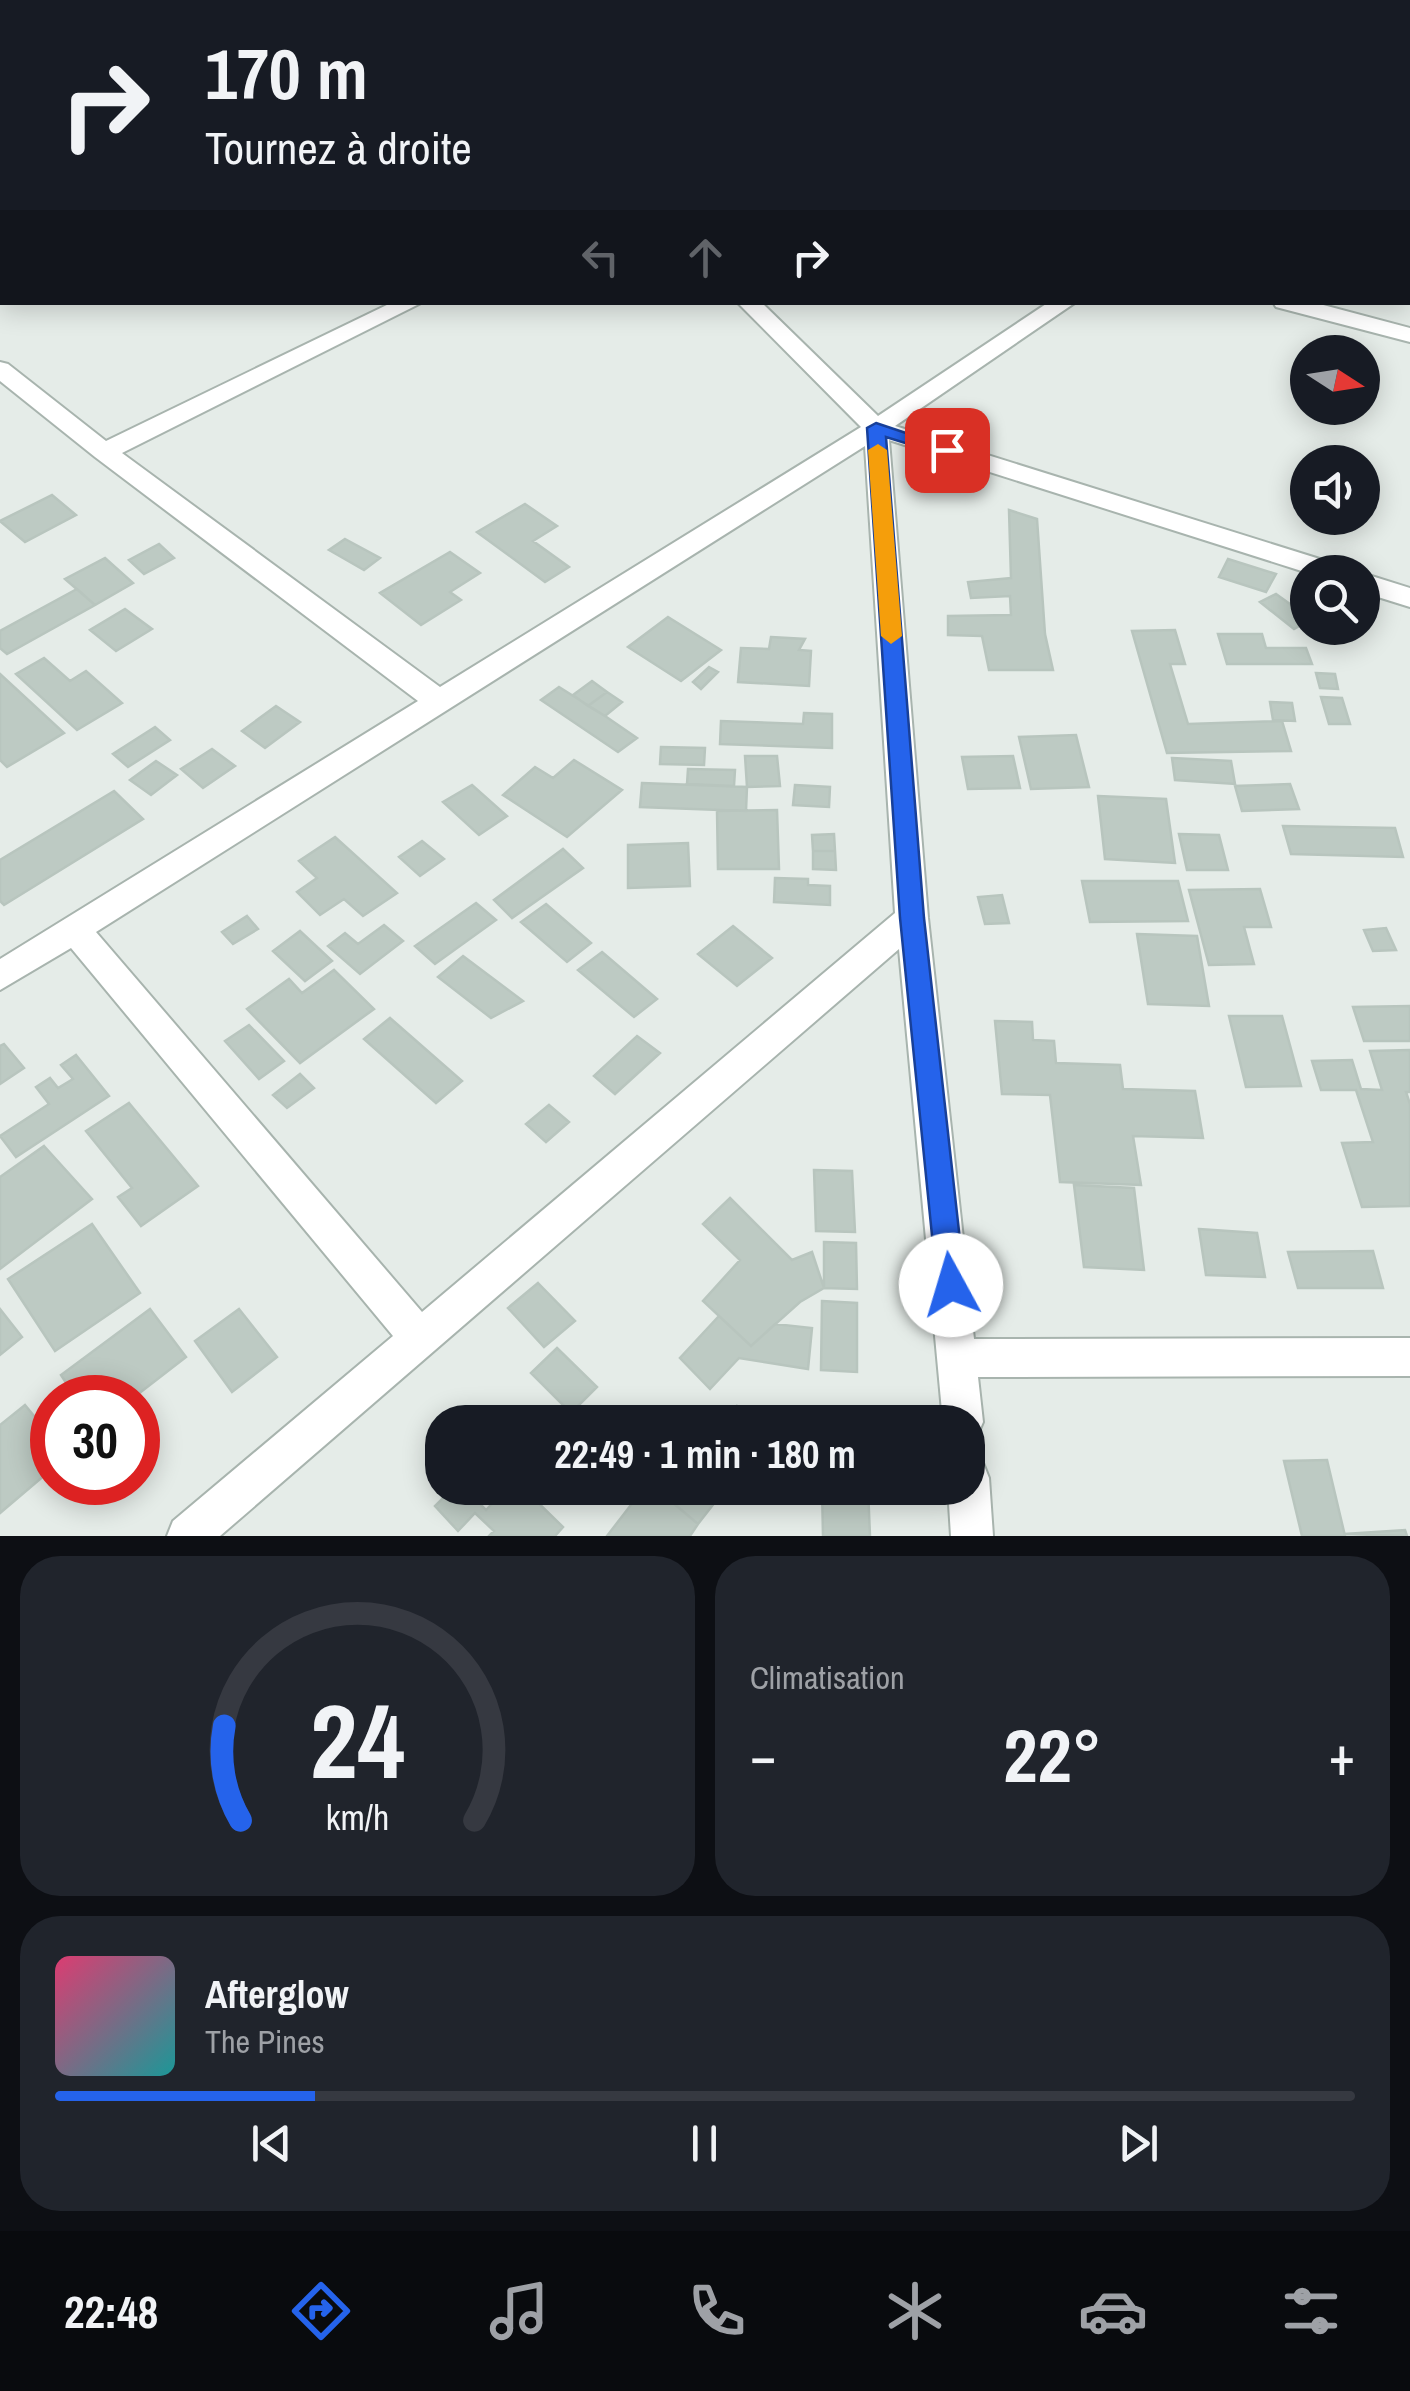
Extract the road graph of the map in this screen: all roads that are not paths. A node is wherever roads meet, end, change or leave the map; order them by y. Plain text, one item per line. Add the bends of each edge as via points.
1 (406, 305) edge
2 (751, 305) edge
3 (1060, 305) edge
4 (1295, 305) edge
5 (1410, 335) edge
6 (0, 369) edge
7 (876, 428) junction
8 (104, 452) junction
9 (1290, 559) edge
10 (1380, 590) edge
11 (1408, 602) edge
12 (437, 700) junction
13 (912, 918) junction
14 (73, 928) junction
15 (0, 976) edge
16 (420, 1338) junction
17 (1410, 1356) edge
18 (959, 1358) junction
19 (963, 1405) edge
20 (970, 1505) edge
21 (188, 1536) edge
22 (972, 1536) edge

1 - 8 street
2 - 7 street
3 - 7 street
4 - 5 street
6 - 8 street
7 - 9 street
7 - 12 street
7 - 13 street
8 - 12 street
10 - 11 street
12 - 14 street
13 - 16 street
13 - 18 street
14 - 15 street
14 - 16 street
16 - 21 street
17 - 18 street
18 - 19 street
20 - 22 street

